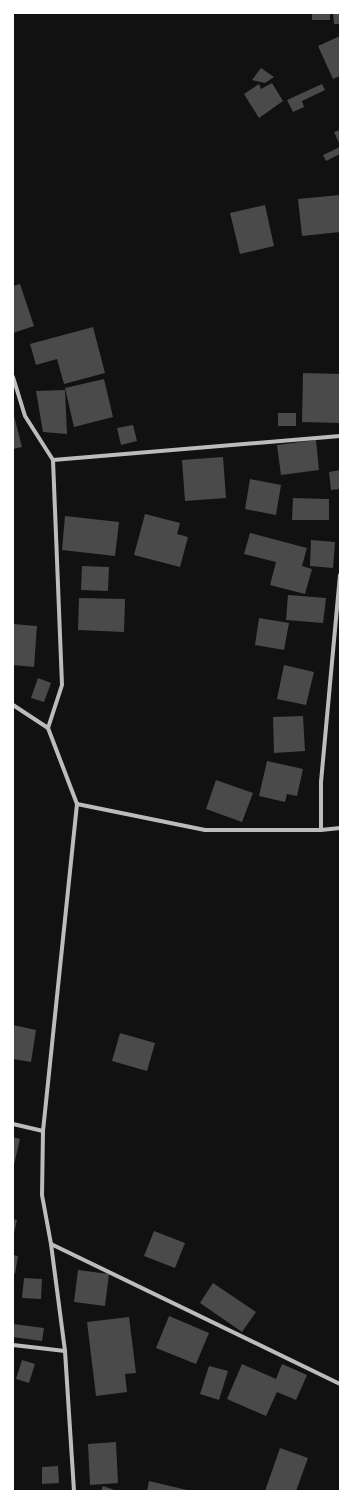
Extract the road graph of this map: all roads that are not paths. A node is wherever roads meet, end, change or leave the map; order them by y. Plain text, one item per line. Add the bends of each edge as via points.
1 (13, 377) edge
2 (340, 436) edge
3 (53, 460) junction
4 (340, 575) edge
5 (13, 705) edge
6 (48, 728) junction
7 (77, 804) junction
8 (340, 828) edge
9 (321, 830) junction
10 (13, 1124) edge
11 (43, 1131) junction
12 (51, 1244) junction
13 (13, 1345) edge
14 (66, 1351) junction
15 (340, 1384) edge
16 (74, 1491) edge

1 - 3 street via 25,416
2 - 3 street
3 - 6 street via 62,685
4 - 9 street via 321,782
5 - 6 street
6 - 7 street
7 - 9 street via 205,830
7 - 11 street
8 - 9 street
10 - 11 street
11 - 12 street via 42,1195
12 - 14 street
12 - 15 street
13 - 14 street
14 - 16 street

